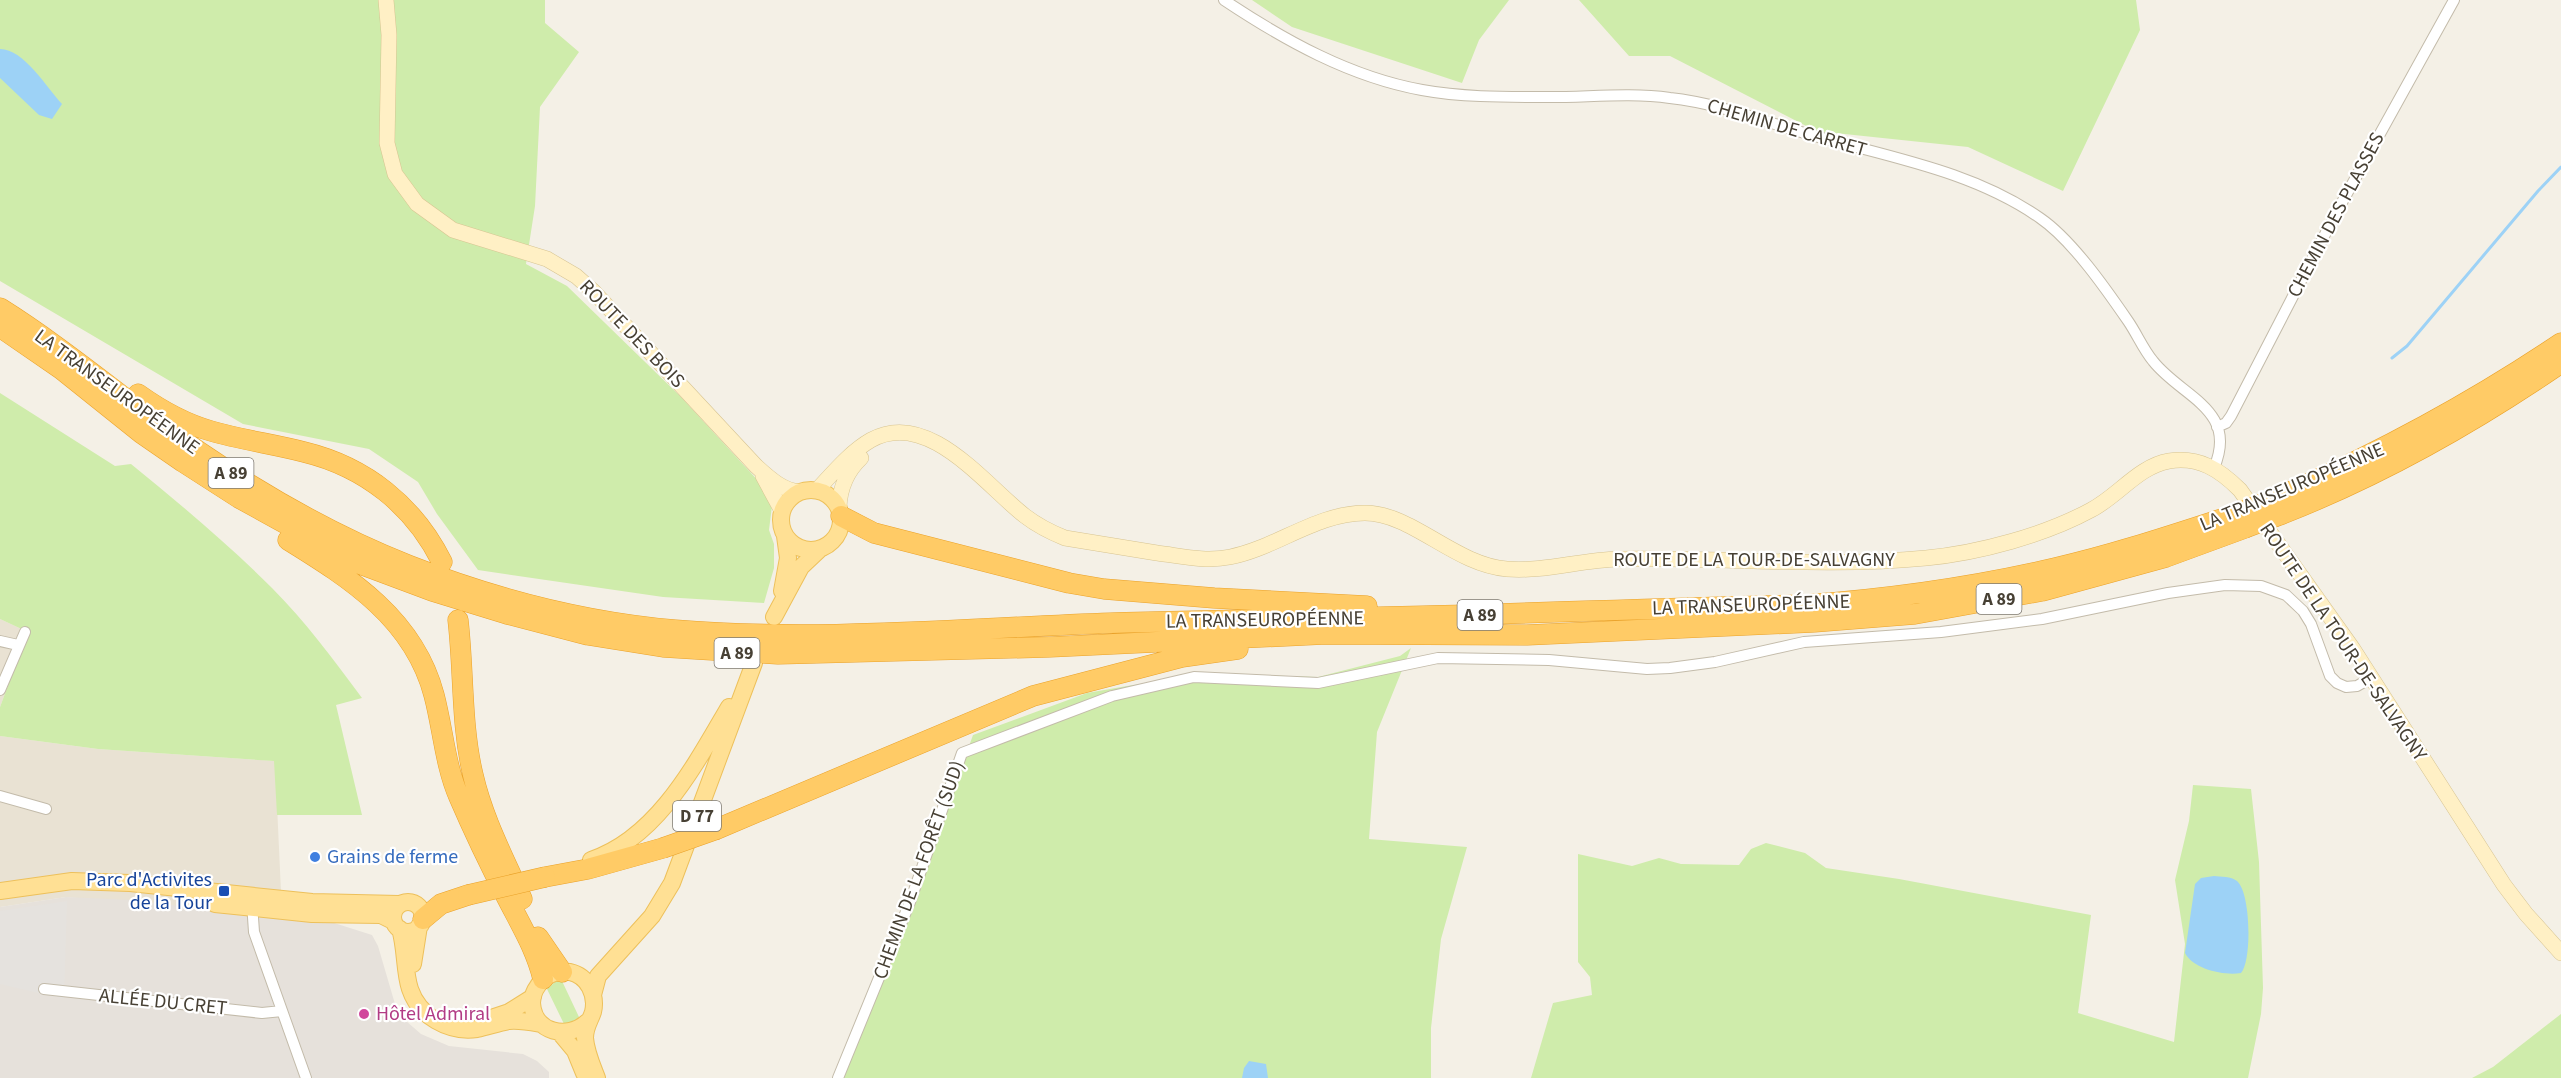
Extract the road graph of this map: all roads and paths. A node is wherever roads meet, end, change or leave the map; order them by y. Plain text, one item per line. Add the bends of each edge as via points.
1 (386, 0) edge
2 (1224, 0) edge
3 (2454, 0) edge
4 (0, 308) edge
5 (0, 327) edge
6 (2561, 343) edge
7 (70, 357) junction
8 (2561, 363) edge
9 (2217, 427) junction
10 (909, 435) junction
11 (756, 466) junction
12 (2214, 468) junction
13 (810, 491) junction
14 (239, 498) junction
15 (2275, 508) junction
16 (782, 511) junction
17 (840, 512) junction
18 (2240, 521) junction
19 (785, 536) junction
20 (819, 550) junction
21 (442, 562) dead end
22 (1398, 617) junction
23 (458, 620) dead end
24 (25, 632) dead end
25 (1326, 634) junction
26 (0, 641) edge
27 (18, 645) junction
28 (2371, 678) junction
29 (0, 690) edge
30 (0, 796) edge
31 (46, 809) dead end
32 (544, 875) junction
33 (0, 891) edge
34 (0, 902) edge
35 (252, 903) junction
36 (414, 913) junction
37 (396, 925) junction
38 (627, 943) junction
39 (2561, 953) edge
40 (568, 973) junction
41 (543, 979) junction
42 (44, 989) dead end
43 (593, 995) junction
44 (533, 997) junction
45 (282, 1011) junction
46 (587, 1022) junction
47 (541, 1024) junction
48 (560, 1033) junction
49 (306, 1078) edge
50 (586, 1078) edge
51 (597, 1078) edge
52 (838, 1078) edge

1 - 11 street, ROUTE DES BOIS via 387,142 395,174 417,204 453,230 547,259 576,276
2 - 9 street, CHEMIN DE CARRET via 1280,35 1344,67 1403,86 1541,98 1668,97 1715,105 1971,180 2042,219 2070,246 2129,322 2153,361 2206,408
3 - 9 street, CHEMIN DES PLASSES via 2335,215 2231,416
4 - 7 highway, LA TRANSEUROPÉENNE / A 89
5 - 14 highway, LA TRANSEUROPÉENNE / A 89 via 61,369 141,433
6 - 15 highway, LA TRANSEUROPÉENNE / A 89 via 2480,395
7 - 21 highway via 96,366 150,403 209,430 306,452 356,471 403,506 419,523
7 - 22 highway, LA TRANSEUROPÉENNE / A 89 via 245,483 349,540 466,586 596,618 670,630 791,634
8 - 15 highway, LA TRANSEUROPÉENNE / A 89 via 2475,418 2369,477
9 - 12 street via 2222,445
10 - 12 street, ROUTE DE LA TOUR-DE-SALVAGNY via 939,443 1024,515 1048,532 1065,538 1213,559 1250,551 1339,516 1368,513 1411,528 1470,560 1507,569 1616,559 1873,563 1941,556 2043,530 2093,509 2156,464 2186,460
10 - 13 street, ROUTE DE LA TOUR-DE-SALVAGNY via 883,435 870,440
10 - 17 street via 876,447 858,461 840,490
11 - 13 street, ROUTE DES BOIS via 791,491
11 - 16 street, ROUTE DES BOIS
12 - 28 street, ROUTE DE LA TOUR-DE-SALVAGNY via 2240,490
13 - 16 main road via 792,496
13 - 17 main road via 826,494
14 - 25 highway, LA TRANSEUROPÉENNE / A 89 via 357,563 432,591 588,635 663,647 801,654
14 - 41 highway via 255,519 376,601 398,624 419,656 434,693 458,795 534,951
15 - 18 highway, LA TRANSEUROPÉENNE / A 89, bridge
16 - 19 main road via 781,528
17 - 20 main road via 839,533
17 - 22 highway via 874,533 1069,583 1214,598 1372,606
18 - 22 highway, LA TRANSEUROPÉENNE / A 89 via 2004,579 1866,600
18 - 25 highway, LA TRANSEUROPÉENNE / A 89 via 2186,550 2112,573 2042,591 1915,614 1527,635
19 - 20 main road via 800,549
19 - 20 main road via 788,558 776,610 801,567
23 - 40 highway via 466,737 485,817 539,938
24 - 27 street
25 - 32 highway, bridge via 1298,642 1182,657 1033,696 717,829 588,869
26 - 27 street
27 - 29 street
28 - 39 street, ROUTE DE LA TOUR-DE-SALVAGNY via 2504,885
28 - 52 street, CHEMIN DE LA FORÊT (SUD) via 2357,686 2337,683 2330,676 2311,624 2292,600 2274,589 2238,585 2191,589 2042,619 1920,634 1804,642 1670,668 1438,658 1318,683 1194,677 1112,696 962,753 910,902
30 - 31 street
32 - 36 highway, bridge via 468,892
32 - 38 main road, D 77 via 607,855 649,825 705,748 750,671 672,883 652,916
33 - 35 main road via 72,881 130,883
34 - 35 main road via 71,890
35 - 36 main road via 323,903
35 - 37 main road via 312,914 381,915
35 - 45 street via 254,932
36 - 37 main road via 408,932
36 - 37 main road via 393,912
36 - 44 main road via 417,987 442,1016 471,1022 489,1019
37 - 47 main road via 413,998 428,1015 462,1029 509,1021
38 - 40 main road, D 77 via 600,962
38 - 43 main road, D 77 via 598,976
40 - 41 main road
40 - 43 main road via 584,980
41 - 44 main road
42 - 45 street, ALLÉE DU CRET via 262,1013
43 - 46 main road via 593,1010
44 - 47 main road via 534,1011
45 - 49 street
46 - 48 main road via 575,1031
46 - 51 main road via 585,1036
47 - 48 main road
48 - 50 main road via 575,1051

